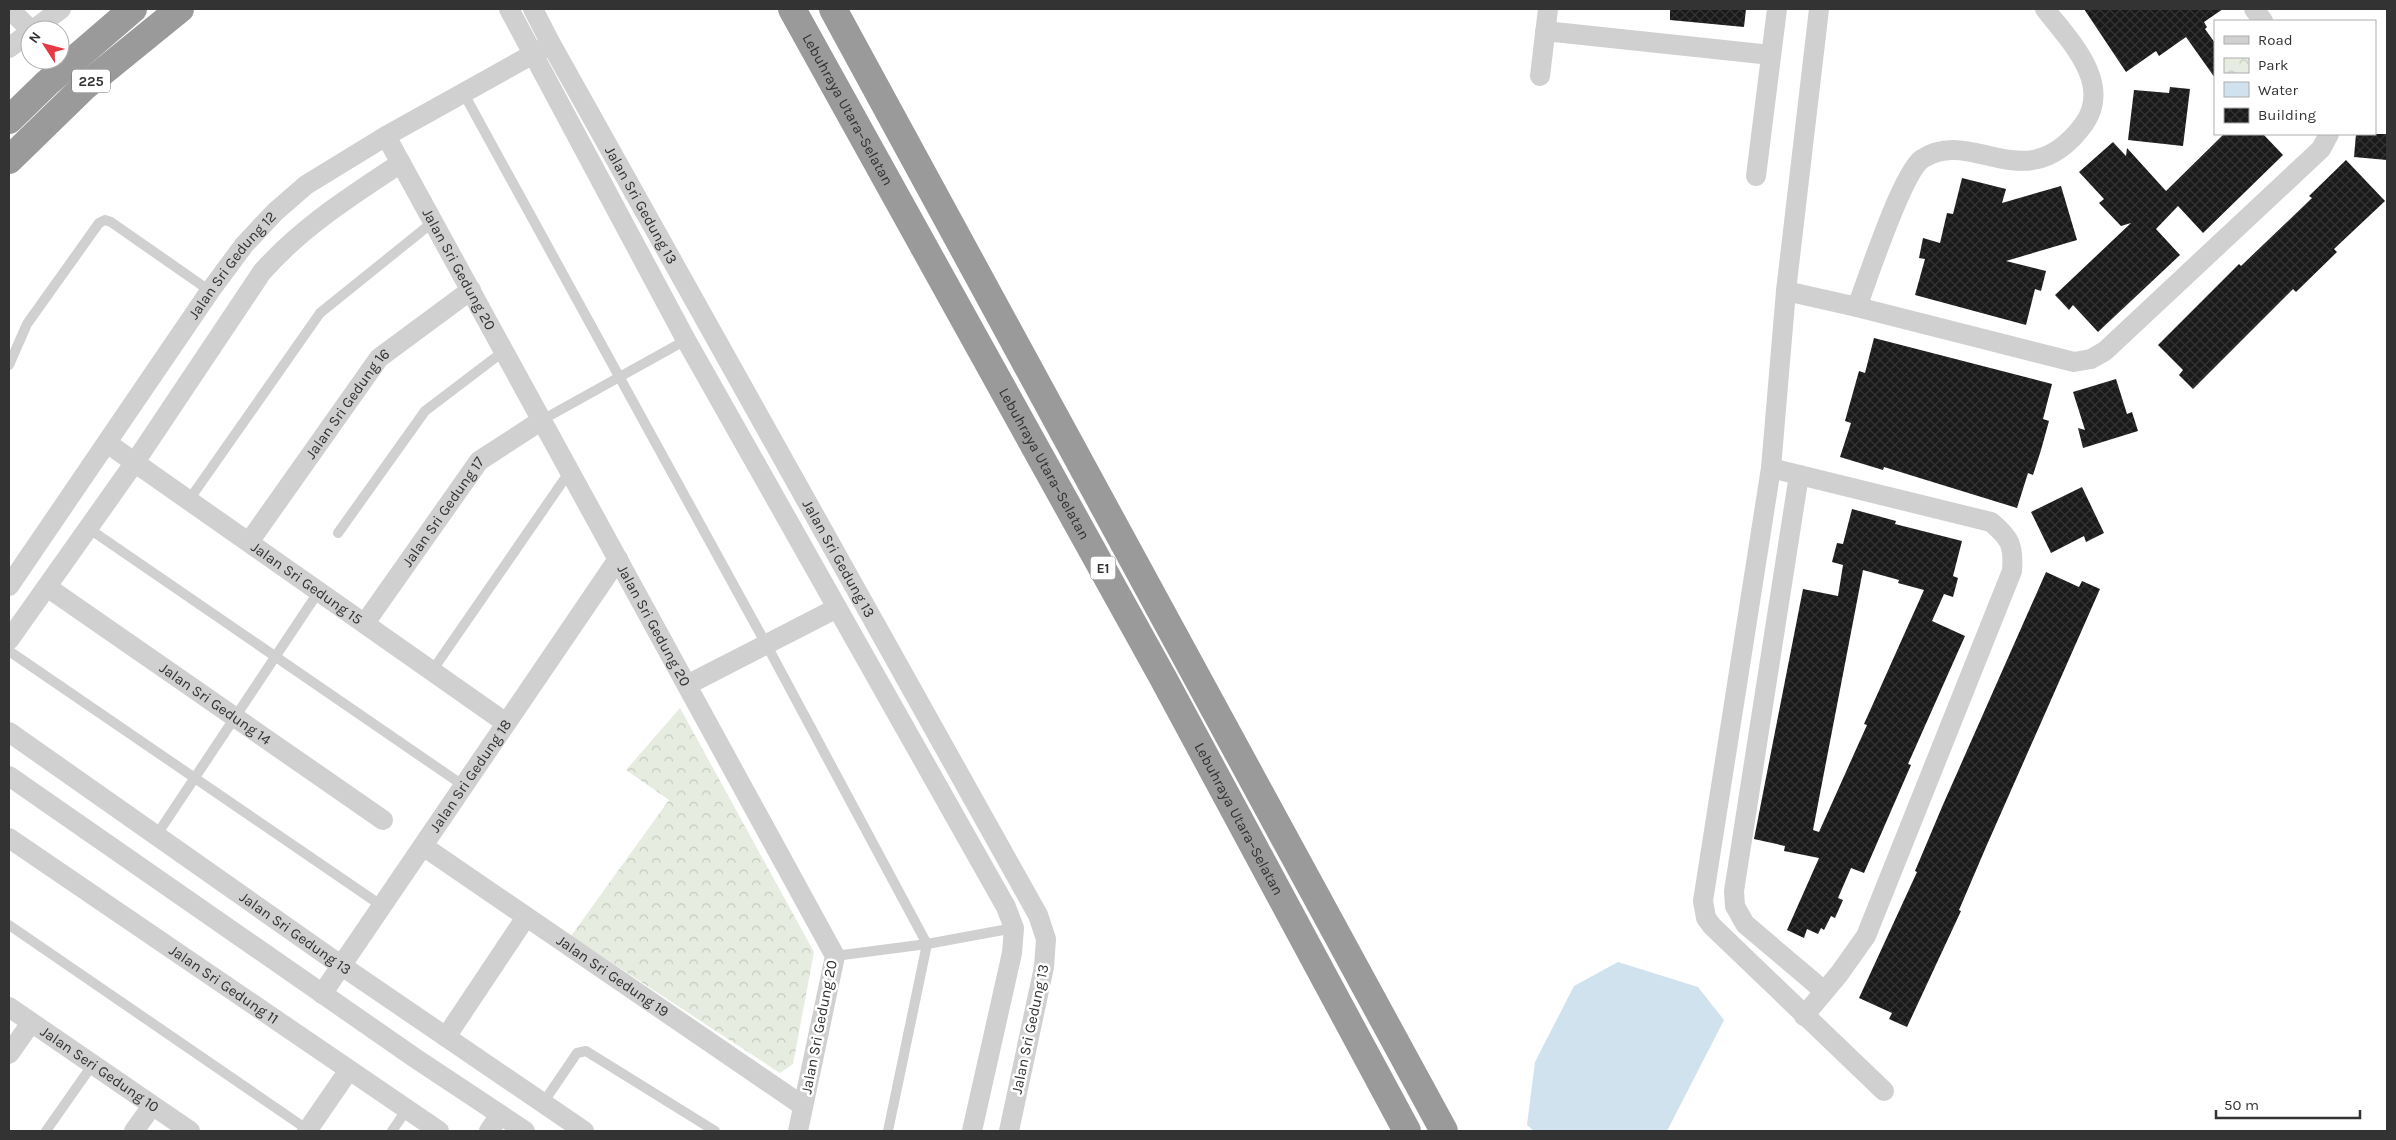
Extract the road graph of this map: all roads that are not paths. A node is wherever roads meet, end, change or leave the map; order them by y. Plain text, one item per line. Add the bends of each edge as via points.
1 (9, 9) edge
2 (61, 9) edge
3 (133, 9) edge
4 (180, 9) edge
5 (510, 9) edge
6 (533, 9) edge
7 (792, 9) edge
8 (833, 9) edge
9 (1548, 9) edge
10 (1777, 9) edge
11 (1819, 9) edge
12 (2045, 9) edge
13 (2254, 9) edge
14 (20, 20) edge
15 (46, 20) edge
16 (2261, 20) edge
17 (1545, 31) junction
18 (20, 40) edge
19 (551, 44) junction
20 (9, 48) edge
21 (1771, 54) junction
22 (533, 55) junction
23 (1540, 76) dead end
24 (464, 94) junction
25 (9, 120) edge
26 (2329, 135) edge
27 (386, 136) junction
28 (9, 160) edge
29 (401, 163) junction
30 (1756, 176) dead end
31 (433, 222) junction
32 (471, 290) junction
33 (210, 291) junction
34 (1786, 291) junction
35 (1857, 307) junction
36 (686, 340) junction
37 (504, 351) junction
38 (9, 365) edge
39 (620, 377) junction
40 (542, 420) junction
41 (107, 442) junction
42 (135, 462) junction
43 (1771, 468) junction
44 (570, 471) junction
45 (1799, 475) junction
46 (189, 500) junction
47 (88, 528) junction
48 (338, 534) dead end
49 (249, 542) junction
50 (618, 559) junction
51 (9, 586) edge
52 (47, 587) junction
53 (319, 591) junction
54 (837, 608) junction
55 (365, 623) junction
56 (9, 640) edge
57 (766, 644) junction
58 (9, 651) edge
59 (275, 656) junction
60 (432, 670) junction
61 (687, 685) junction
62 (234, 718) junction
63 (506, 723) junction
64 (9, 732) edge
65 (9, 776) edge
66 (194, 778) junction
67 (464, 786) junction
68 (383, 820) dead end
69 (156, 836) junction
70 (9, 838) edge
71 (423, 846) junction
72 (382, 906) junction
73 (526, 917) junction
74 (9, 926) edge
75 (1014, 928) junction
76 (927, 944) junction
77 (835, 956) junction
78 (342, 966) junction
79 (1824, 992) junction
80 (322, 994) junction
81 (9, 1007) edge
82 (1804, 1016) junction
83 (31, 1023) junction
84 (446, 1037) junction
85 (9, 1054) edge
86 (93, 1064) junction
87 (349, 1070) junction
88 (1884, 1091) dead end
89 (542, 1103) junction
90 (152, 1106) junction
91 (803, 1106) junction
92 (407, 1110) junction
93 (495, 1123) edge
94 (308, 1130) edge
95 (46, 1131) edge
96 (134, 1131) edge
97 (190, 1131) edge
98 (392, 1131) edge
99 (439, 1131) edge
100 (525, 1131) edge
101 (584, 1131) edge
102 (715, 1131) edge
103 (798, 1131) edge
104 (888, 1131) edge
105 (972, 1131) edge
106 (1009, 1131) edge
107 (1407, 1131) edge
108 (1444, 1131) edge

1 - 14 street
2 - 15 street
3 - 25 highway, 225
4 - 28 highway, 225 via 84,87
5 - 22 street, Jalan Sri Gedung 13
6 - 19 street, Jalan Sri Gedung 13
7 - 107 highway, Lebuhraya Utara–Selatan / E1 via 1162,676
8 - 108 highway, Lebuhraya Utara–Selatan / E1
9 - 17 street
10 - 21 street
11 - 34 street
12 - 35 street via 2078,51 2090,73 2095,93 2088,118 2072,140 2050,156 2024,162 1940,151 1921,159 1906,179
13 - 16 street
17 - 21 street
17 - 23 street
18 - 20 street
19 - 22 street, Jalan Sri Gedung 12
19 - 106 street, Jalan Sri Gedung 13 via 1038,915 1046,939 1044,967
21 - 30 street
22 - 24 street, Jalan Sri Gedung 12
22 - 36 street, Jalan Sri Gedung 13
24 - 27 street, Jalan Sri Gedung 12
24 - 39 lane
26 - 35 street via 2322,149 2105,351 2091,358 2074,362
27 - 29 street, Jalan Sri Gedung 20
27 - 33 street, Jalan Sri Gedung 12 via 306,185 275,212 244,244
29 - 31 street, Jalan Sri Gedung 20
29 - 42 street, Jalan Sri Gedung 12 via 337,205 284,246 244,298
31 - 32 street, Jalan Sri Gedung 20
31 - 46 lane via 320,313
32 - 37 street, Jalan Sri Gedung 20
32 - 49 street, Jalan Sri Gedung 16 via 379,358
33 - 38 lane via 105,220 27,324
33 - 41 street, Jalan Sri Gedung 12
34 - 35 street
34 - 43 street
36 - 39 lane
36 - 54 street, Jalan Sri Gedung 13
37 - 40 street, Jalan Sri Gedung 20
37 - 48 lane via 425,411
39 - 40 lane
39 - 57 lane
40 - 44 street, Jalan Sri Gedung 20
40 - 55 street, Jalan Sri Gedung 17 via 478,461
41 - 42 street, Jalan Sri Gedung 15
41 - 51 street, Jalan Sri Gedung 12
42 - 46 street, Jalan Sri Gedung 15
42 - 47 street, Jalan Sri Gedung 12
43 - 45 street
43 - 82 street via 1703,901 1706,918 1712,926
44 - 50 street, Jalan Sri Gedung 20
44 - 60 lane
45 - 79 street via 1734,891 1735,906 1745,924
45 - 79 street via 1991,522 2011,543 2013,556 2012,571 1866,936
46 - 49 street, Jalan Sri Gedung 15
47 - 52 street, Jalan Sri Gedung 12
47 - 59 lane
49 - 53 street, Jalan Sri Gedung 15
50 - 61 street, Jalan Sri Gedung 20
50 - 63 street, Jalan Sri Gedung 18
52 - 56 street, Jalan Sri Gedung 12
52 - 62 street, Jalan Sri Gedung 14
53 - 55 street, Jalan Sri Gedung 15
53 - 59 lane
54 - 57 street
54 - 75 street, Jalan Sri Gedung 13 via 1006,906
55 - 60 street, Jalan Sri Gedung 15
57 - 61 street
57 - 76 lane
58 - 66 lane
59 - 62 lane
59 - 67 lane
60 - 63 street, Jalan Sri Gedung 15
61 - 77 street, Jalan Sri Gedung 20
62 - 66 lane
62 - 68 street, Jalan Sri Gedung 14
63 - 67 street, Jalan Sri Gedung 18
64 - 69 street, Jalan Sri Gedung 13
65 - 80 street
66 - 69 lane
66 - 72 lane
67 - 71 street, Jalan Sri Gedung 18
69 - 78 street, Jalan Sri Gedung 13
70 - 87 street, Jalan Sri Gedung 11
71 - 72 street, Jalan Sri Gedung 18
71 - 73 street, Jalan Sri Gedung 19
72 - 78 street, Jalan Sri Gedung 18
73 - 84 street
73 - 91 street, Jalan Sri Gedung 19
74 - 94 lane
75 - 76 lane
75 - 105 street, Jalan Sri Gedung 13 via 1012,952
76 - 77 lane
76 - 104 lane
77 - 91 street, Jalan Sri Gedung 20
78 - 80 street, Jalan Sri Gedung 18
78 - 84 street, Jalan Sri Gedung 13
79 - 82 street
80 - 93 street
81 - 83 street, Jalan Seri Gedung 10
82 - 88 street
83 - 85 street
83 - 86 street, Jalan Seri Gedung 10
84 - 89 street, Jalan Sri Gedung 13
86 - 90 street, Jalan Seri Gedung 10
86 - 95 lane
87 - 92 street, Jalan Sri Gedung 11
87 - 94 street
89 - 101 street, Jalan Sri Gedung 13
89 - 102 lane via 578,1053 586,1051
90 - 96 street
90 - 97 street, Jalan Seri Gedung 10
91 - 103 street, Jalan Sri Gedung 20
92 - 98 lane
92 - 99 street, Jalan Sri Gedung 11
93 - 100 street

